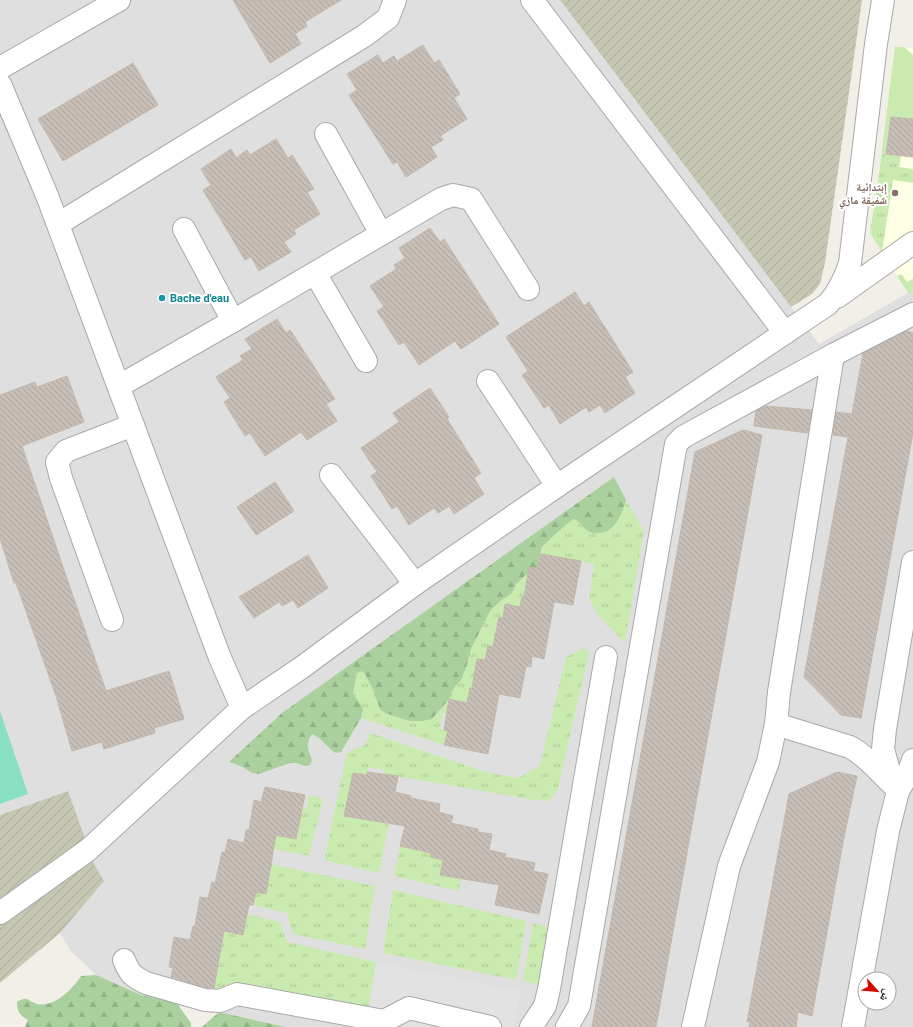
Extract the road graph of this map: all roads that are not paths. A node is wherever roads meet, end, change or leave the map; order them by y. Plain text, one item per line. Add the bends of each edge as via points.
1 (119, 0) edge
2 (395, 0) edge
3 (532, 0) edge
4 (883, 0) edge
5 (0, 68) edge
6 (0, 84) edge
7 (326, 134) dead end
8 (58, 224) junction
9 (184, 229) dead end
10 (381, 234) junction
11 (913, 243) edge
12 (315, 273) junction
13 (528, 289) dead end
14 (828, 304) junction
15 (913, 314) edge
16 (233, 321) junction
17 (785, 333) junction
18 (833, 355) junction
19 (366, 361) dead end
20 (488, 381) dead end
21 (118, 386) junction
22 (133, 425) junction
23 (331, 475) dead end
24 (557, 486) junction
25 (913, 562) edge
26 (415, 584) junction
27 (112, 620) dead end
28 (606, 658) dead end
29 (242, 708) junction
30 (776, 724) junction
31 (913, 760) edge
32 (898, 791) junction
33 (0, 913) edge
34 (124, 960) dead end
35 (490, 1027) edge
36 (530, 1027) edge
37 (567, 1027) edge
38 (693, 1027) edge
39 (852, 1027) edge

1 - 5 street
2 - 8 street via 388,18 364,36
3 - 17 street
4 - 14 street via 850,264 846,278
6 - 8 street
7 - 10 street
8 - 21 street
9 - 16 street
10 - 12 street
10 - 13 street via 441,199 453,195 471,199
11 - 14 street
12 - 16 street
12 - 19 street
14 - 17 street
15 - 18 street
16 - 21 street
17 - 24 street
18 - 30 street
18 - 37 street via 683,437 676,444 579,1006
20 - 24 street
21 - 22 street
22 - 27 street via 66,451 57,462
22 - 29 street via 220,658
23 - 26 street
24 - 26 street
25 - 32 street via 883,749
26 - 29 street
28 - 36 street via 549,989 545,1006
29 - 33 street via 88,850
30 - 32 street via 850,747 864,756
30 - 38 street via 768,762 729,866
31 - 32 street
32 - 39 street via 888,831
34 - 35 street via 129,973 136,979 204,1000 220,1001 237,994 384,1021 410,1008

